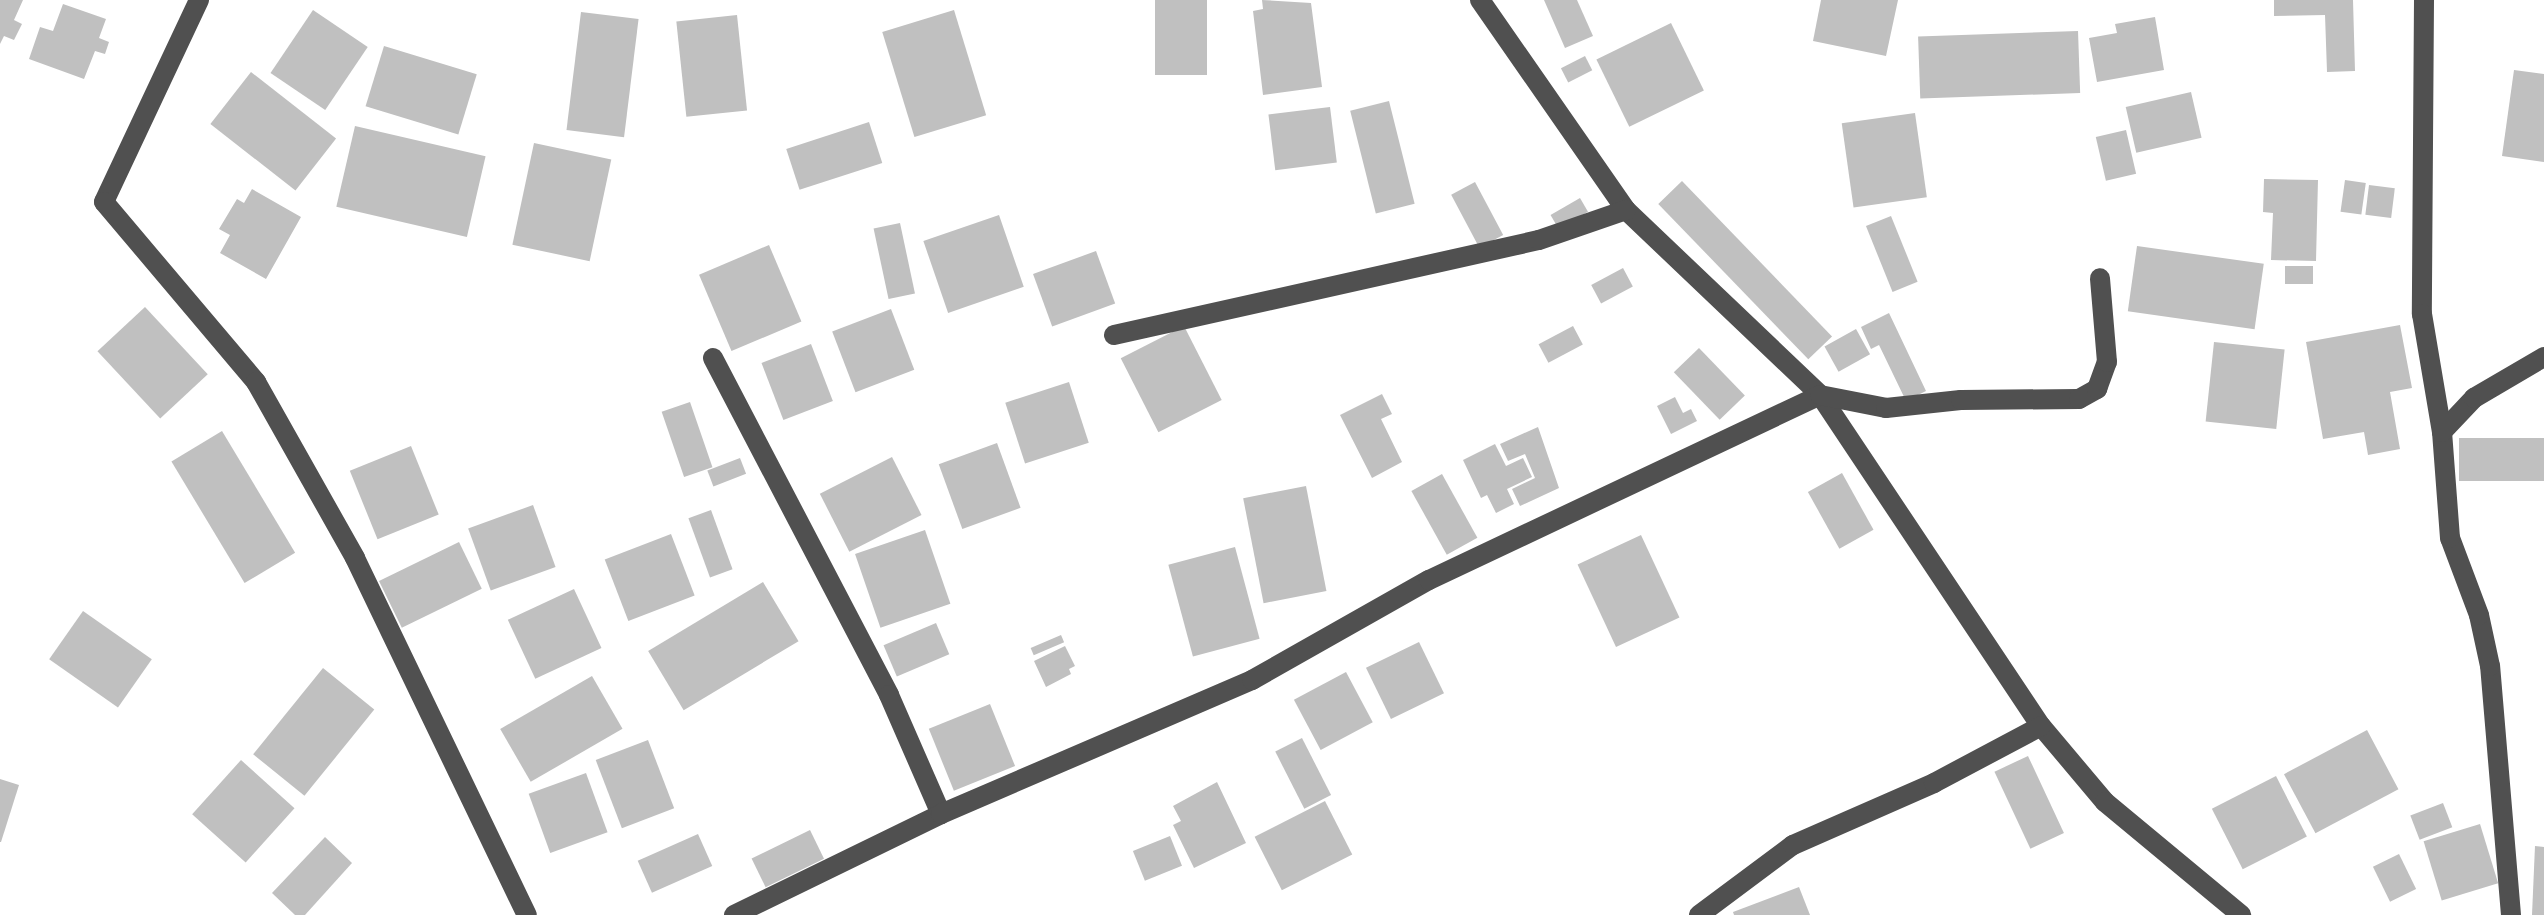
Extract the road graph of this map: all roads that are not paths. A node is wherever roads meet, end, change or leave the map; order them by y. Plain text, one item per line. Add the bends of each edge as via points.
1 (199, 0) edge
2 (1480, 0) edge
3 (2424, 0) edge
4 (1626, 210) junction
5 (2100, 278) dead end
6 (1114, 335) dead end
7 (2544, 357) edge
8 (713, 358) dead end
9 (1820, 395) junction
10 (2442, 432) junction
11 (2041, 726) junction
12 (941, 814) junction
13 (527, 915) edge
14 (734, 915) edge
15 (1699, 915) edge
16 (2241, 915) edge
17 (2511, 915) edge

1 - 13 street via 104,202 256,382 355,558
2 - 4 street
3 - 10 street via 2422,314
4 - 6 street via 1539,240
4 - 9 street
5 - 9 street via 2107,362 2097,389 2079,399 1961,400 1886,408
7 - 10 street via 2474,398
8 - 12 street via 889,695
9 - 11 street
9 - 12 street via 1429,580 1252,680
10 - 17 street via 2450,538 2479,615 2490,666
11 - 15 street via 1934,783 1793,845
11 - 16 street via 2105,802
12 - 14 street

